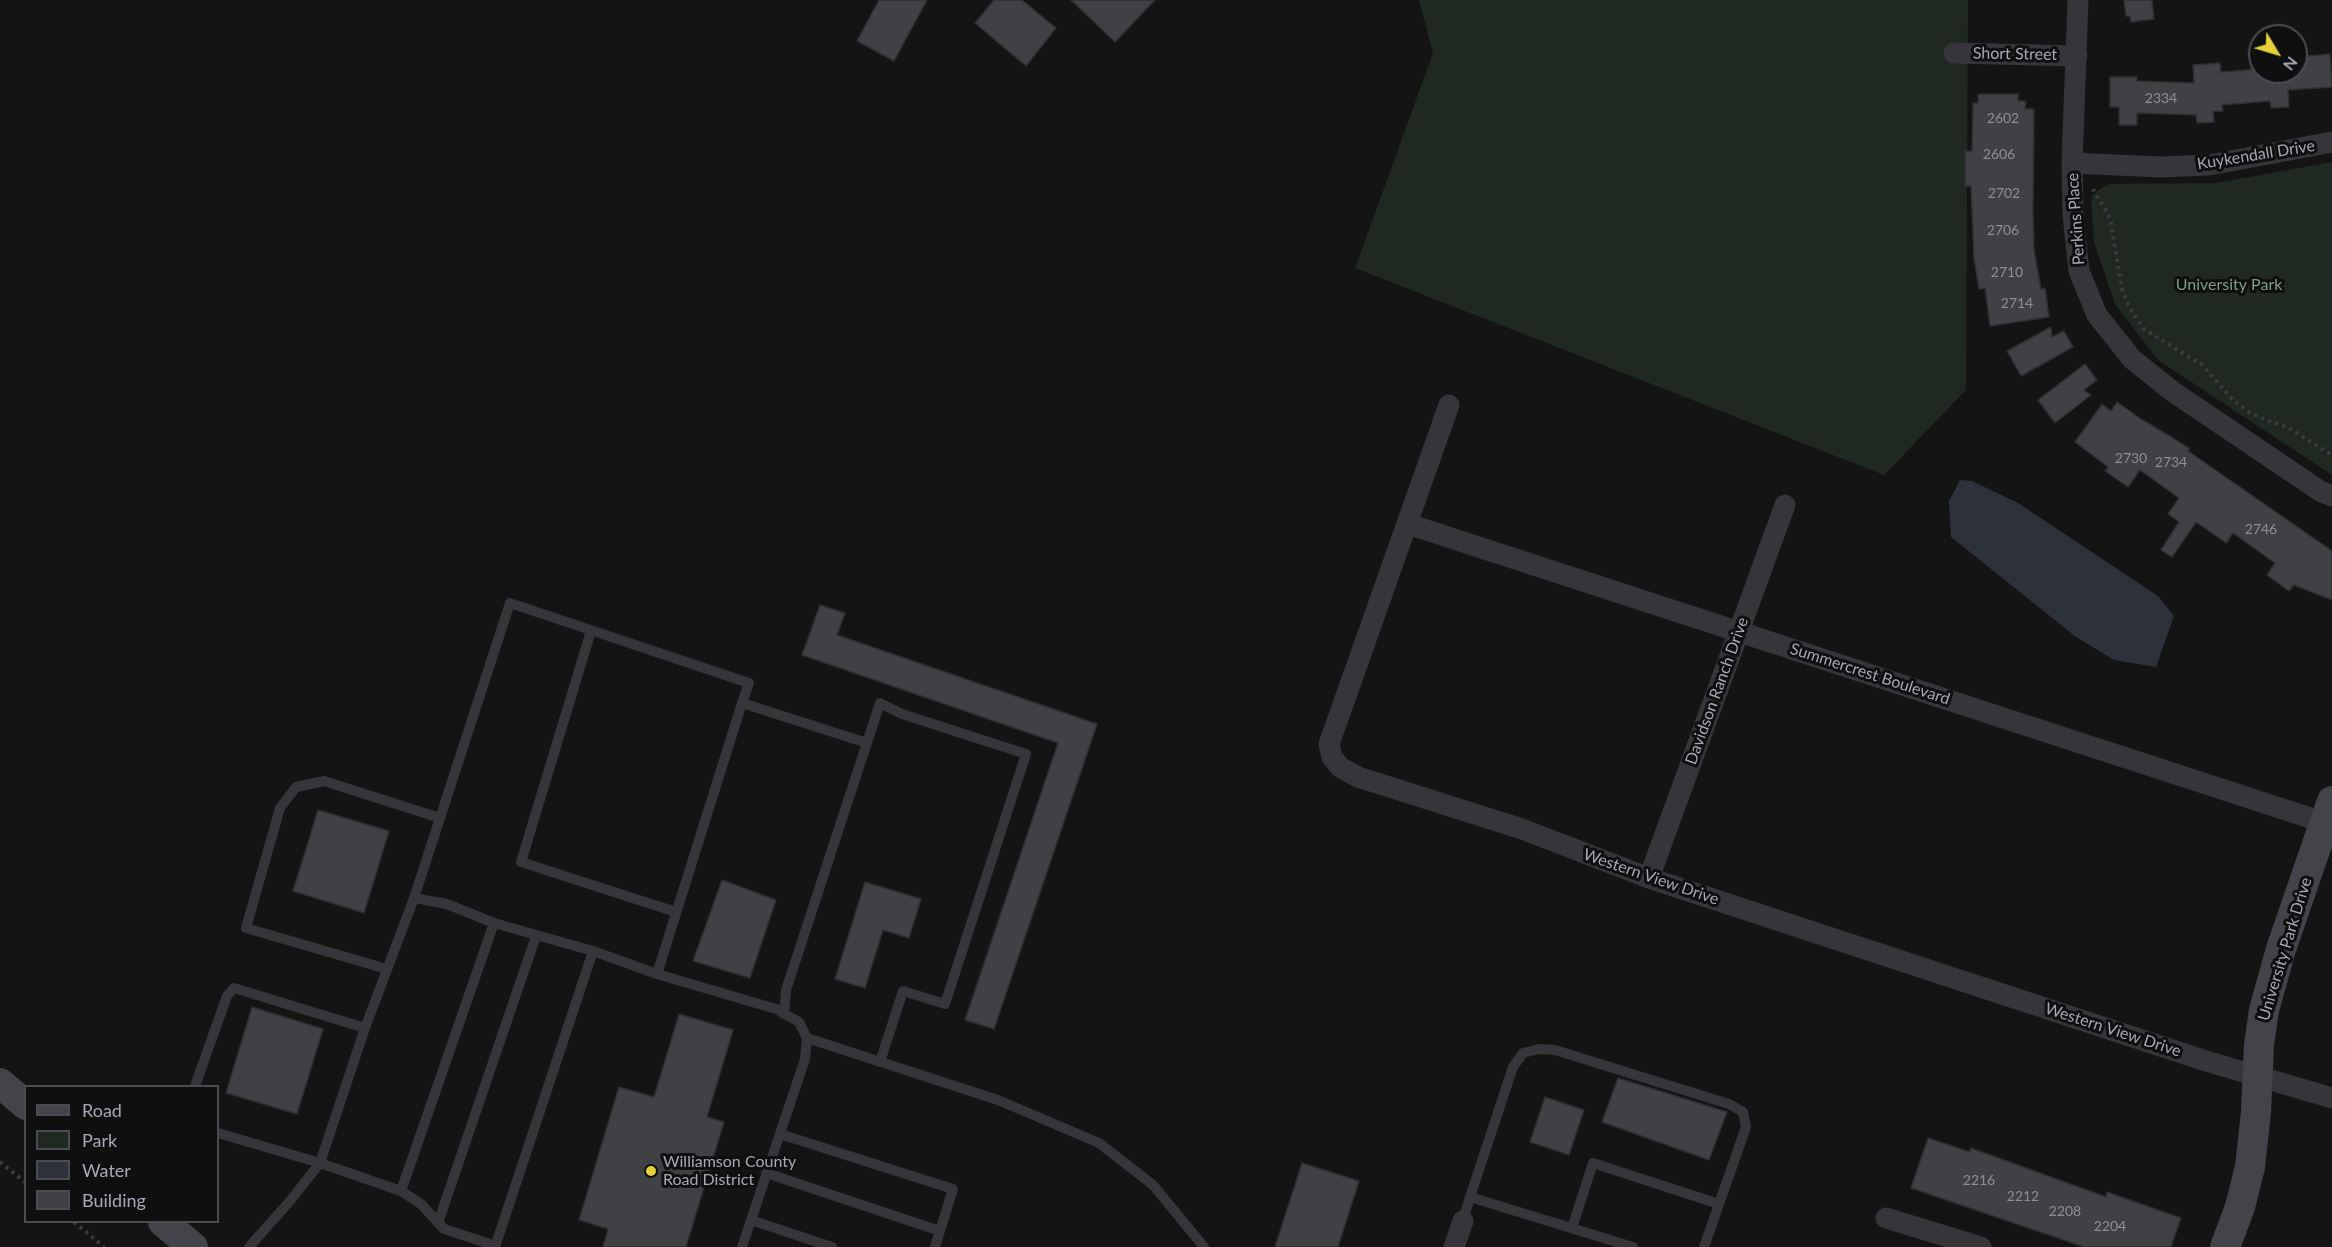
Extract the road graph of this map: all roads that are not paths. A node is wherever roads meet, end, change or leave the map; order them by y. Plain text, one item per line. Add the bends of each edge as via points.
1 (2078, 0) edge
2 (1954, 53) dead end
3 (2077, 56) junction
4 (2332, 142) edge
5 (2072, 163) junction
6 (1449, 405) dead end
7 (2332, 496) edge
8 (1785, 505) dead end
9 (1408, 524) junction
10 (591, 631) junction
11 (1739, 631) junction
12 (742, 703) junction
13 (867, 743) junction
14 (2330, 817) edge
15 (440, 818) junction
16 (1649, 878) junction
17 (414, 898) junction
18 (676, 912) junction
19 (494, 923) junction
20 (536, 936) junction
21 (593, 951) junction
22 (387, 969) junction
23 (657, 974) junction
24 (784, 1014) junction
25 (365, 1028) junction
26 (807, 1038) junction
27 (880, 1062) junction
28 (2257, 1076) junction
29 (0, 1083) edge
30 (195, 1085) edge
31 (2332, 1098) edge
32 (24, 1103) edge
33 (219, 1133) edge
34 (780, 1134) junction
35 (320, 1163) junction
36 (766, 1173) junction
37 (401, 1191) junction
38 (1470, 1197) junction
39 (1719, 1204) junction
40 (1886, 1218) dead end
41 (751, 1220) junction
42 (1463, 1221) joint
43 (165, 1223) edge
44 (438, 1223) junction
45 (1572, 1228) junction
46 (940, 1231) junction
47 (495, 1246) edge
48 (193, 1247) edge
49 (249, 1247) edge
50 (742, 1247) edge
51 (832, 1247) edge
52 (935, 1247) edge
53 (1204, 1247) edge
54 (1454, 1247) edge
55 (1633, 1247) edge
56 (1704, 1247) edge
57 (1981, 1247) edge
58 (2225, 1247) edge

1 - 3 street, Perkins Place
2 - 3 street, Short Street
3 - 5 street, Perkins Place
4 - 5 street, Kuykendall Drive via 2210,165
5 - 7 street, Perkins Place via 2079,271 2097,315 2132,359 2172,392
6 - 9 street, Western View Drive
8 - 11 street, Davidson Ranch Drive
9 - 11 street, Summercrest Boulevard
9 - 16 street, Western View Drive via 1329,744 1332,757 1340,767 1358,777 1522,829
10 - 12 lane via 749,683
10 - 15 lane via 510,603
10 - 18 lane via 521,862
11 - 14 street, Summercrest Boulevard
11 - 16 street, Davidson Ranch Drive
12 - 13 lane
12 - 18 lane
13 - 24 lane via 786,990
13 - 27 lane via 879,703 1026,754 945,1004 903,991
14 - 28 street, University Park Drive via 2264,1010
15 - 17 lane
15 - 22 lane via 324,781 296,787 280,808 246,928
16 - 28 street, Western View Drive
17 - 19 lane via 447,904
17 - 22 lane
18 - 23 lane
19 - 20 lane
19 - 37 lane
20 - 21 lane
20 - 44 lane
21 - 23 lane
21 - 47 lane
22 - 25 lane
23 - 24 lane
24 - 26 lane via 799,1022
25 - 30 lane via 234,988 227,996
25 - 35 lane
26 - 27 lane
26 - 34 lane via 805,1059
27 - 53 lane via 998,1100 1099,1143 1153,1185
28 - 31 street, Western View Drive
28 - 58 street, University Park Drive via 2250,1167
29 - 32 street
33 - 35 lane
34 - 36 lane
34 - 46 lane via 953,1189
35 - 37 lane
35 - 49 lane
36 - 41 lane
36 - 46 lane
37 - 44 lane
38 - 39 lane via 1513,1067 1522,1053 1539,1049 1555,1050 1729,1104 1743,1112 1746,1127
38 - 42 lane
38 - 45 lane
39 - 45 lane via 1593,1163
39 - 56 lane
40 - 57 street
41 - 50 lane
41 - 51 lane
42 - 54 street
43 - 48 street
44 - 47 lane via 444,1229
45 - 55 lane
46 - 52 lane

